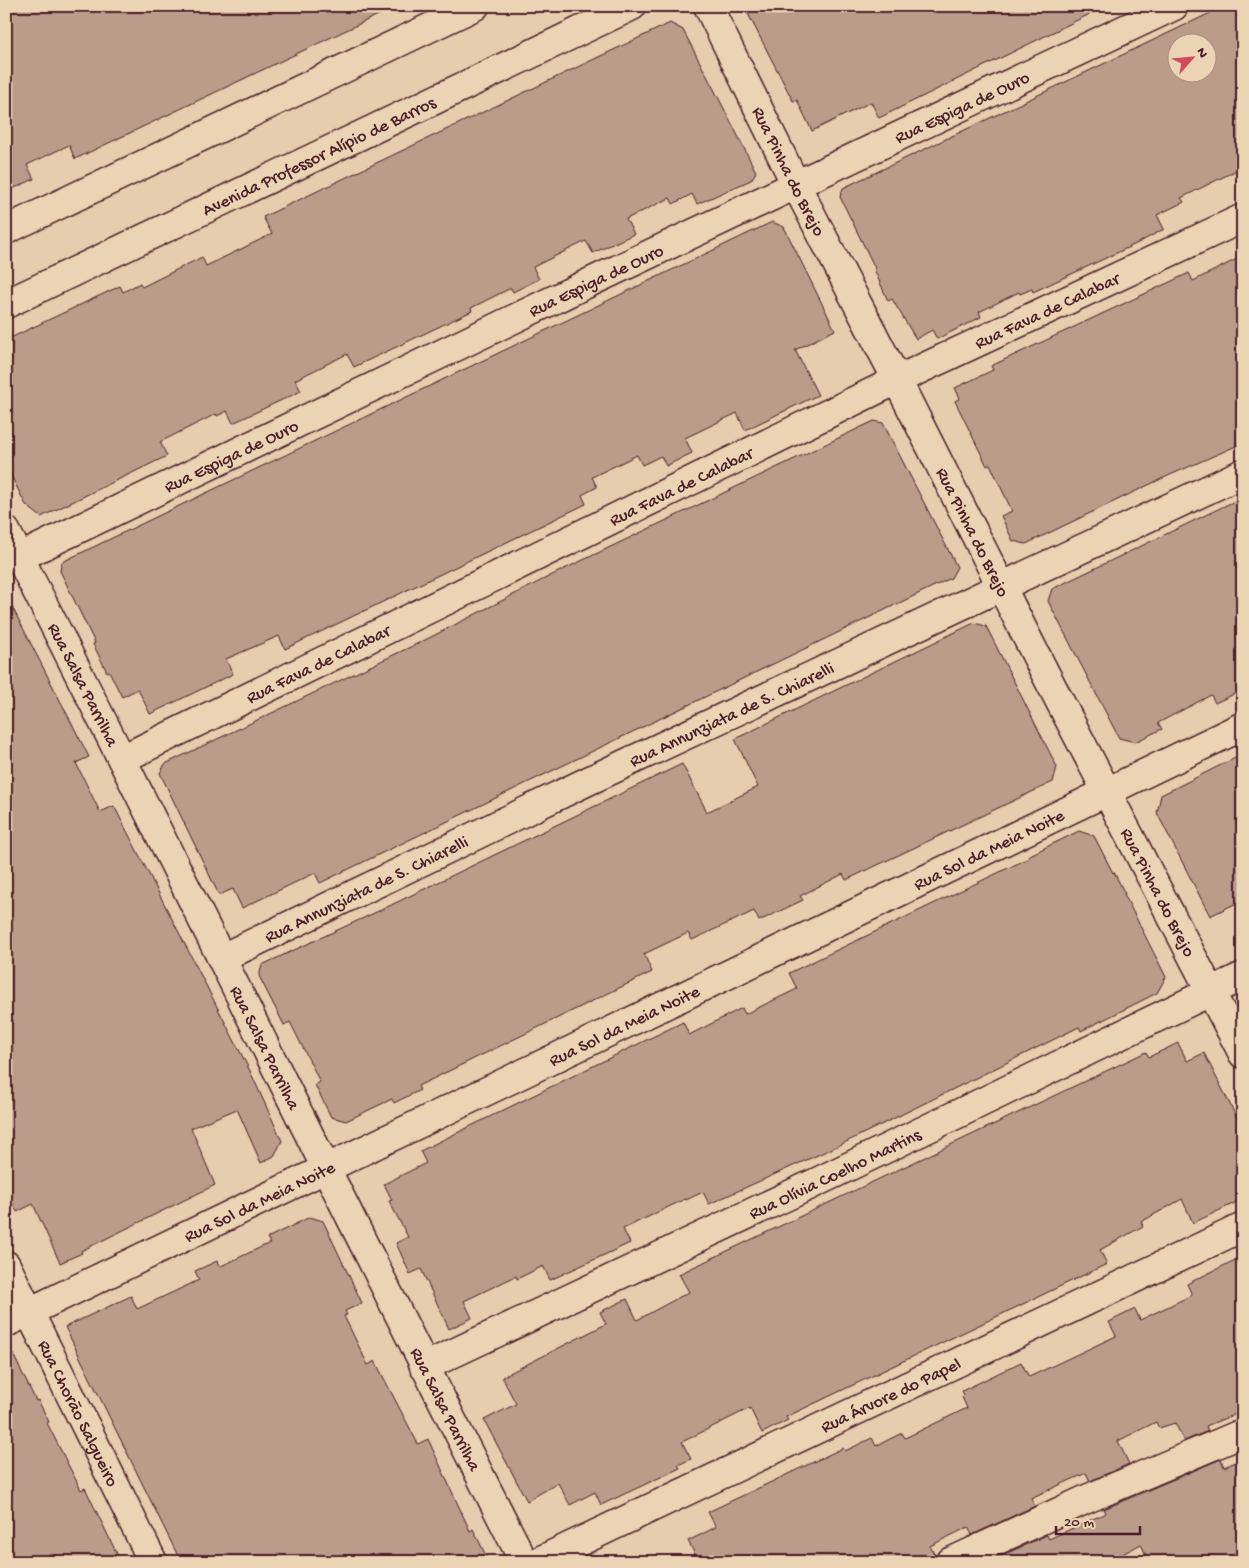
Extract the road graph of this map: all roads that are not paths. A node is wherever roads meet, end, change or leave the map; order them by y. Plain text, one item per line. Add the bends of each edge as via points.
1 (475, 6) edge
2 (632, 6) edge
3 (708, 6) edge
4 (1174, 6) edge
5 (425, 17) edge
6 (796, 184) junction
7 (1243, 218) edge
8 (6, 230) edge
9 (6, 304) edge
10 (898, 380) junction
11 (1243, 473) edge
12 (6, 531) edge
13 (20, 557) junction
14 (1001, 586) junction
15 (1243, 726) edge
16 (122, 759) junction
17 (1106, 791) junction
18 (222, 958) junction
19 (1243, 976) edge
20 (1211, 991) junction
21 (1243, 1054) edge
22 (328, 1170) junction
23 (1243, 1227) edge
24 (6, 1264) edge
25 (18, 1318) edge
26 (424, 1367) junction
27 (1243, 1432) edge
28 (153, 1562) edge
29 (524, 1562) edge
30 (537, 1562) edge
31 (950, 1562) edge

1 - 5 street
2 - 9 street, Avenida Professor Alípio de Barros
3 - 6 street, Rua Pinha do Brejo
4 - 6 street, Rua Espiga de Ouro
5 - 8 street
6 - 10 street, Rua Pinha do Brejo
6 - 13 street, Rua Espiga de Ouro
7 - 10 street, Rua Fava de Calabar
10 - 14 street, Rua Pinha do Brejo
10 - 16 street, Rua Fava de Calabar
11 - 14 street, Rua Annunziata de S. Chiarelli
12 - 13 street, Rua Salsa Parrilha
13 - 16 street, Rua Salsa Parrilha
14 - 17 street, Rua Pinha do Brejo
14 - 18 street, Rua Annunziata de S. Chiarelli
15 - 17 street, Rua Sol da Meia Noite
16 - 18 street, Rua Salsa Parrilha
17 - 20 street, Rua Pinha do Brejo
17 - 22 street, Rua Sol da Meia Noite
18 - 22 street, Rua Salsa Parrilha
19 - 20 street, Rua Olívia Coelho Martins
20 - 21 street, Rua Pinha do Brejo
20 - 26 street, Rua Olívia Coelho Martins
22 - 25 street, Rua Sol da Meia Noite
22 - 26 street, Rua Salsa Parrilha
23 - 30 street, Rua Árvore do Papel
24 - 25 street, Rua Chorão Salgueiro
25 - 28 street, Rua Chorão Salgueiro
26 - 29 street, Rua Salsa Parrilha
27 - 31 street

